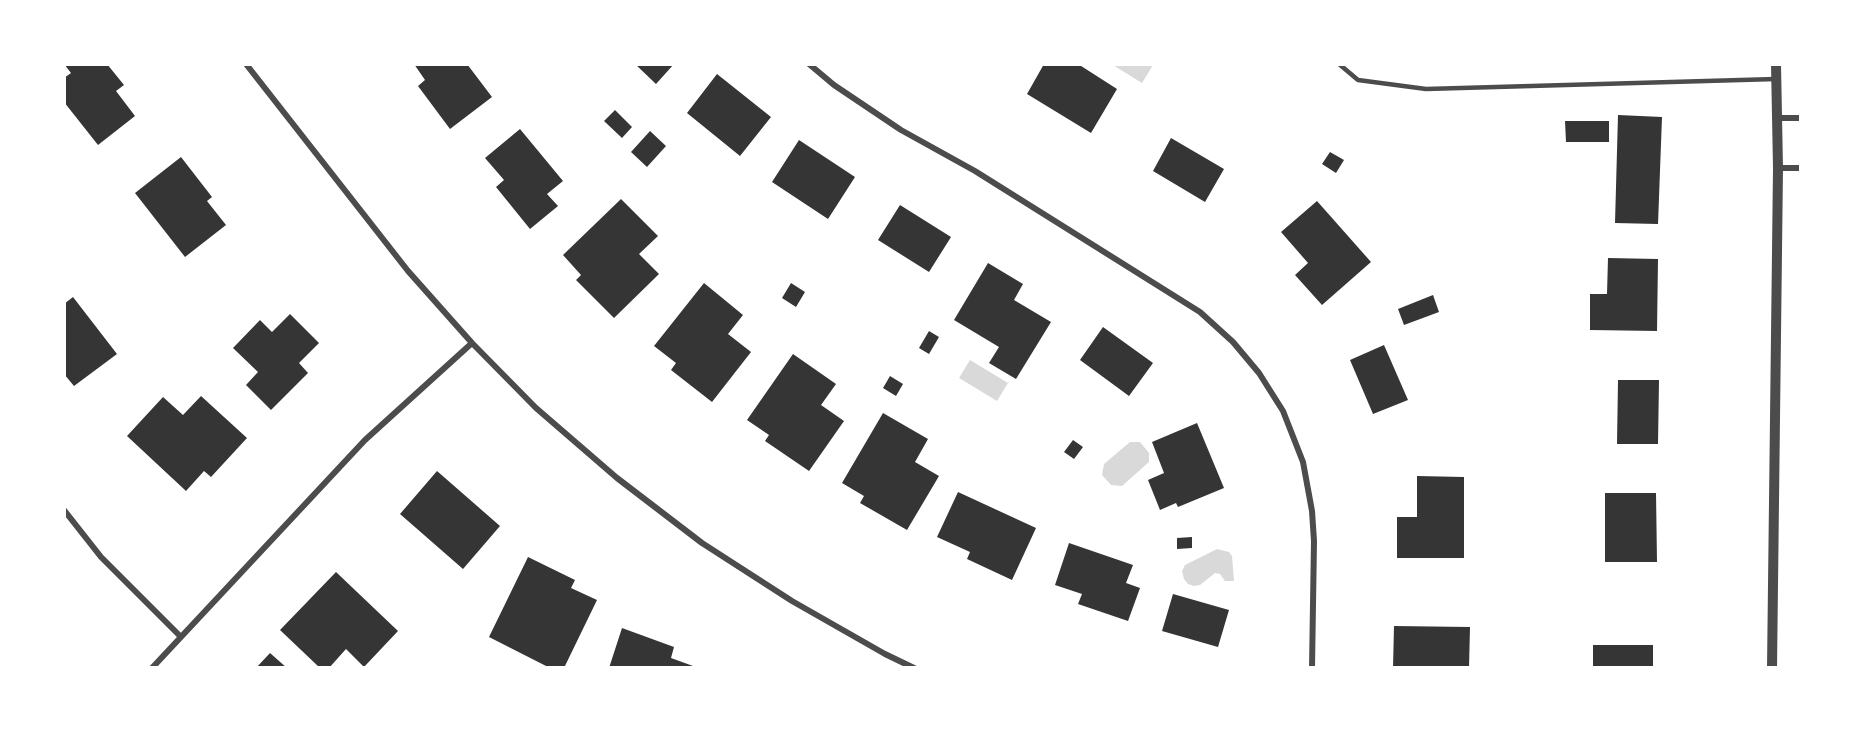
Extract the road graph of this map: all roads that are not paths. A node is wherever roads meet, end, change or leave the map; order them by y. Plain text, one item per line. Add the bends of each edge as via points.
1 (246, 64) edge
2 (808, 64) edge
3 (1339, 64) edge
4 (1776, 64) edge
5 (1776, 79) junction
6 (1776, 118) junction
7 (1800, 118) edge
8 (1778, 168) junction
9 (1800, 168) edge
10 (472, 343) junction
11 (64, 510) edge
12 (181, 637) junction
13 (152, 668) edge
14 (914, 668) edge
15 (1312, 668) edge
16 (1772, 668) edge

1 - 10 street via 408,271
2 - 15 street via 901,130 975,171 1200,312 1259,373 1283,411 1303,462 1312,510
3 - 5 lane via 1358,80 1426,89
4 - 5 street
5 - 6 street
6 - 7 street
6 - 8 street
8 - 9 street
8 - 16 street
10 - 12 street via 365,440
10 - 14 street via 536,408 599,463 702,543 792,601
11 - 12 street via 101,557
12 - 13 street

